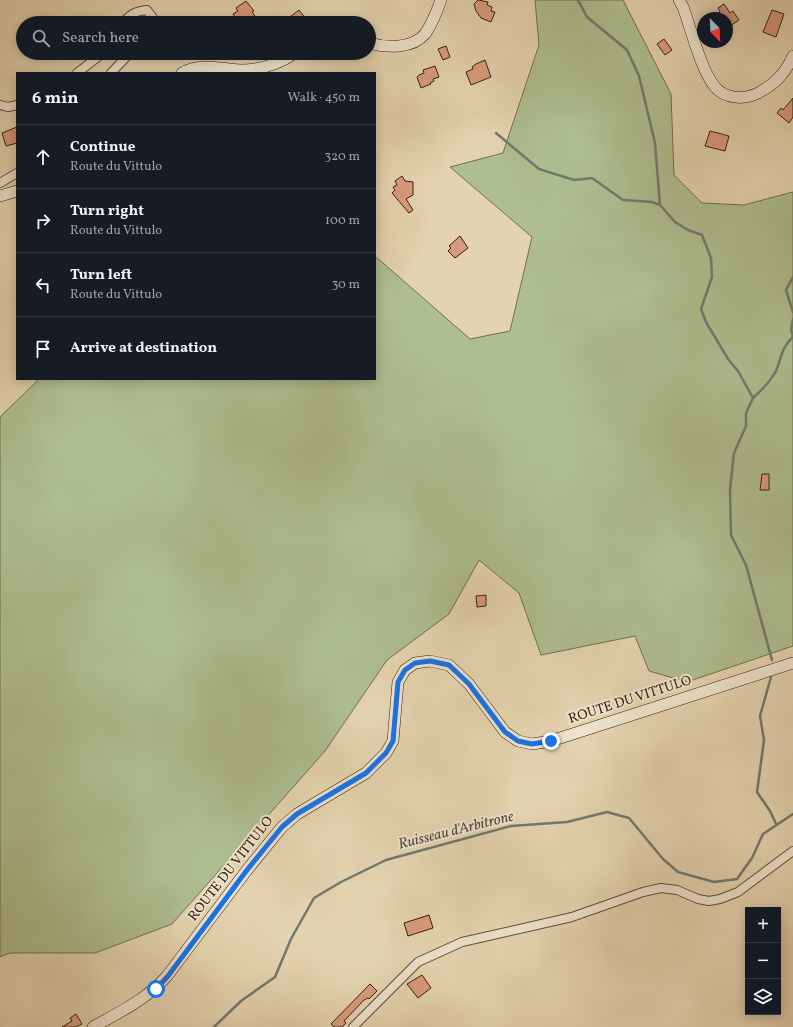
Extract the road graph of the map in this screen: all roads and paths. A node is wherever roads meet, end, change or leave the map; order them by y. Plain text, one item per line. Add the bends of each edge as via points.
1 (441, 0) edge
2 (679, 0) edge
3 (129, 16) edge
4 (152, 16) edge
5 (376, 44) edge
6 (793, 56) edge
7 (94, 60) edge
8 (123, 60) edge
9 (282, 60) edge
10 (78, 72) edge
11 (112, 72) edge
12 (184, 72) edge
13 (0, 105) edge
14 (16, 105) edge
15 (16, 174) edge
16 (0, 183) edge
17 (16, 190) edge
18 (0, 196) edge
19 (793, 663) edge
20 (793, 851) edge
21 (93, 1027) edge
22 (353, 1027) edge

1 - 5 street via 425,34 415,41 404,46
2 - 6 street via 706,71 724,94 738,98 753,96 778,81
3 - 4 street via 137,11 147,10
7 - 10 street
8 - 11 street
9 - 12 street via 253,70 205,66
13 - 14 street
15 - 16 street
17 - 18 street
19 - 21 street, ROUTE DU VITTULO via 551,741 532,744 518,741 505,732 469,684 449,665 430,661 415,663 405,670 398,682 393,741 386,753 366,773 297,814 282,827 156,989
20 - 22 street via 738,892 720,899 698,899 677,890 661,888 572,917 462,942 418,962

